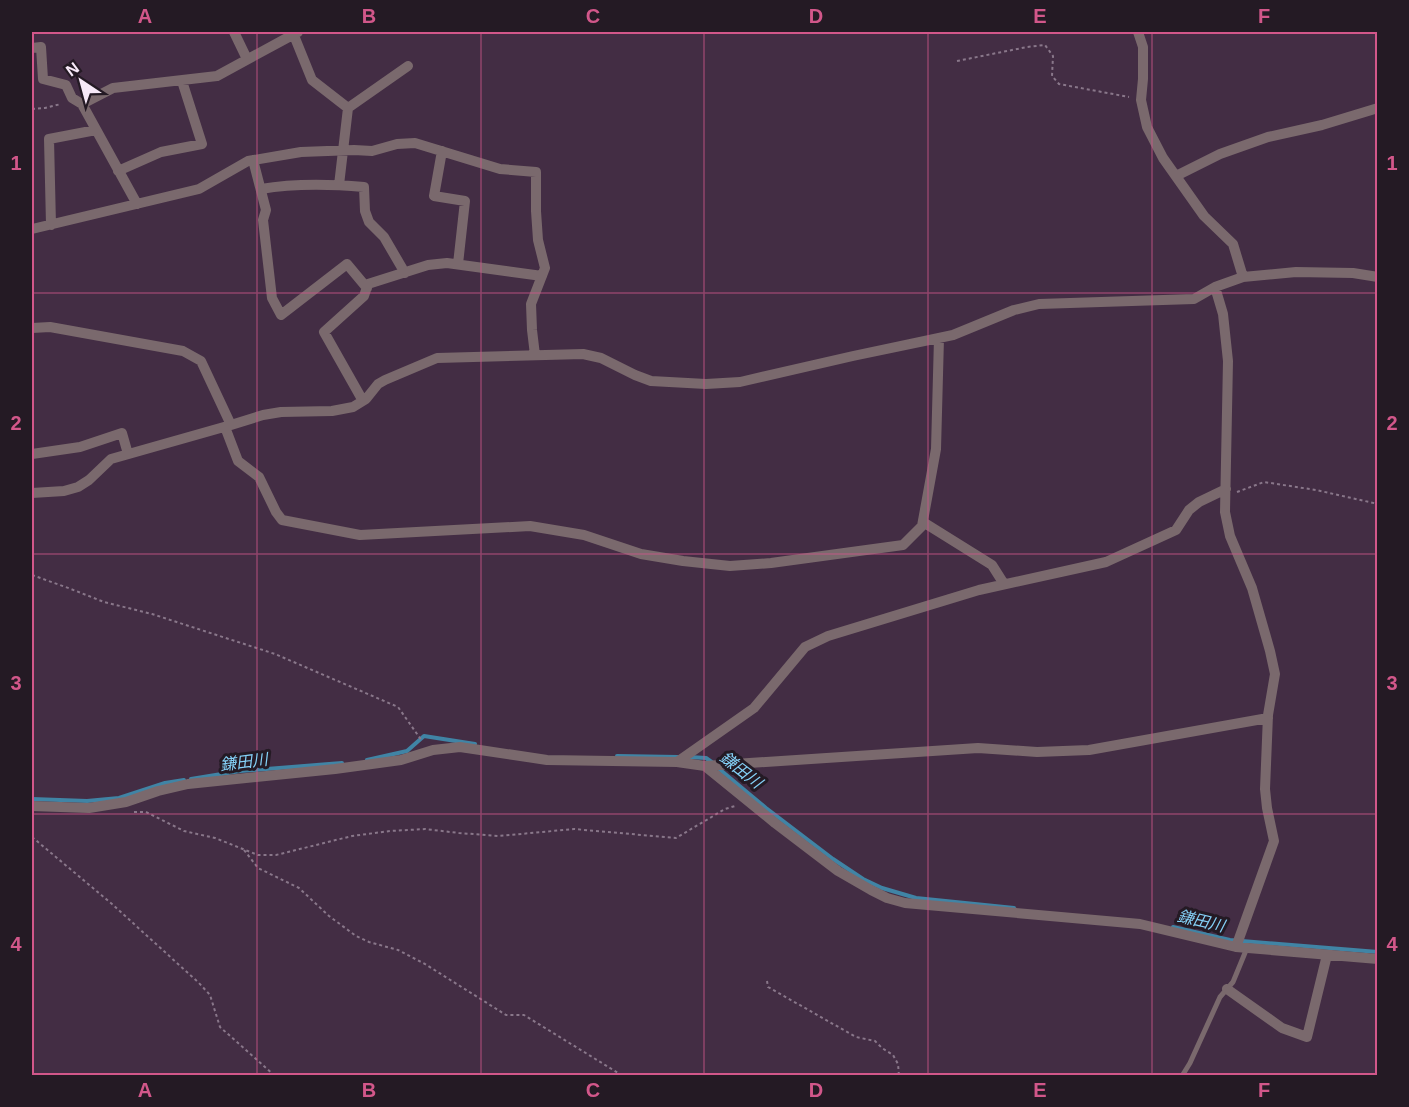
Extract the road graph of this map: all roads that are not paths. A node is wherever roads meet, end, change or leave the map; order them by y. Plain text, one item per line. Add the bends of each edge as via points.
1 (234, 32) edge
2 (296, 32) edge
3 (1138, 32) edge
4 (32, 48) edge
5 (247, 59) junction
6 (408, 66) dead end
7 (182, 81) junction
8 (77, 101) junction
9 (348, 108) junction
10 (1377, 108) edge
11 (96, 130) junction
12 (344, 150) junction
13 (442, 151) junction
14 (253, 160) junction
15 (118, 171) junction
16 (1176, 176) junction
17 (339, 185) junction
18 (261, 189) junction
19 (136, 204) junction
20 (51, 225) junction
21 (32, 229) edge
22 (458, 264) junction
23 (405, 273) junction
24 (542, 276) junction
25 (1243, 277) junction
26 (1377, 277) edge
27 (1215, 287) junction
28 (367, 288) junction
29 (32, 328) edge
30 (939, 338) junction
31 (535, 355) junction
32 (363, 401) junction
33 (228, 426) junction
34 (32, 454) edge
35 (128, 454) junction
36 (32, 493) edge
37 (1226, 493) junction
38 (923, 522) junction
39 (1004, 584) junction
40 (1268, 718) junction
41 (677, 762) junction
42 (705, 766) junction
43 (32, 806) edge
44 (1236, 947) junction
45 (1247, 948) junction
46 (1328, 955) junction
47 (1377, 959) edge
48 (1227, 990) junction
49 (1182, 1076) edge

1 - 5 street
2 - 5 street
2 - 9 street via 312,80
3 - 16 street via 1143,47 1141,100 1147,127
4 - 8 street via 41,47 44,79 66,85
5 - 7 street via 217,76
6 - 9 street
7 - 8 street via 113,88
7 - 15 street via 202,144 161,152
8 - 11 street
9 - 12 street
10 - 16 street via 1268,137 1220,154
11 - 15 street
11 - 20 street via 49,139
12 - 13 street via 372,151 415,143
12 - 14 street
12 - 17 street
13 - 22 street via 434,196 465,201
13 - 24 street via 500,169 536,172
14 - 18 street
14 - 19 street via 199,189
15 - 19 street
16 - 25 street via 1204,216 1233,244
17 - 18 street via 286,184
17 - 23 street via 364,187 369,222 384,237
18 - 28 street via 272,298 281,315 347,264
19 - 20 street
20 - 21 street
22 - 23 street via 428,265
22 - 24 street
23 - 28 street via 368,284
24 - 31 street via 531,304
25 - 26 street via 1296,272
25 - 27 street
27 - 30 street via 1194,299 1039,304
27 - 37 street via 1223,314 1228,362
28 - 32 street via 364,296 324,332
29 - 33 street via 50,327 183,351 201,361
30 - 31 street via 740,382 706,384 651,381 583,354
30 - 38 street via 936,448
31 - 32 street via 437,358 378,384
32 - 33 street via 332,411 263,415
33 - 35 street
33 - 38 street via 238,461 259,477 282,520 360,535 530,526 584,535 641,554 730,566 903,545
34 - 35 street via 80,447 122,433
35 - 36 street via 111,459 78,487
37 - 39 street via 1199,502 1176,530 1106,562
37 - 40 street via 1230,536 1252,588 1275,674
38 - 39 street via 992,565
39 - 41 street via 828,636 805,647 754,708
40 - 42 street via 1089,750 978,748
40 - 44 street via 1266,808 1274,841
41 - 42 street
41 - 43 street via 547,760 460,747 335,769 188,784 115,804
42 - 44 street via 838,871 887,898 905,903 1140,924
44 - 45 street
45 - 46 street
45 - 48 lane
46 - 47 street
46 - 48 street via 1307,1037 1282,1028
48 - 49 lane

